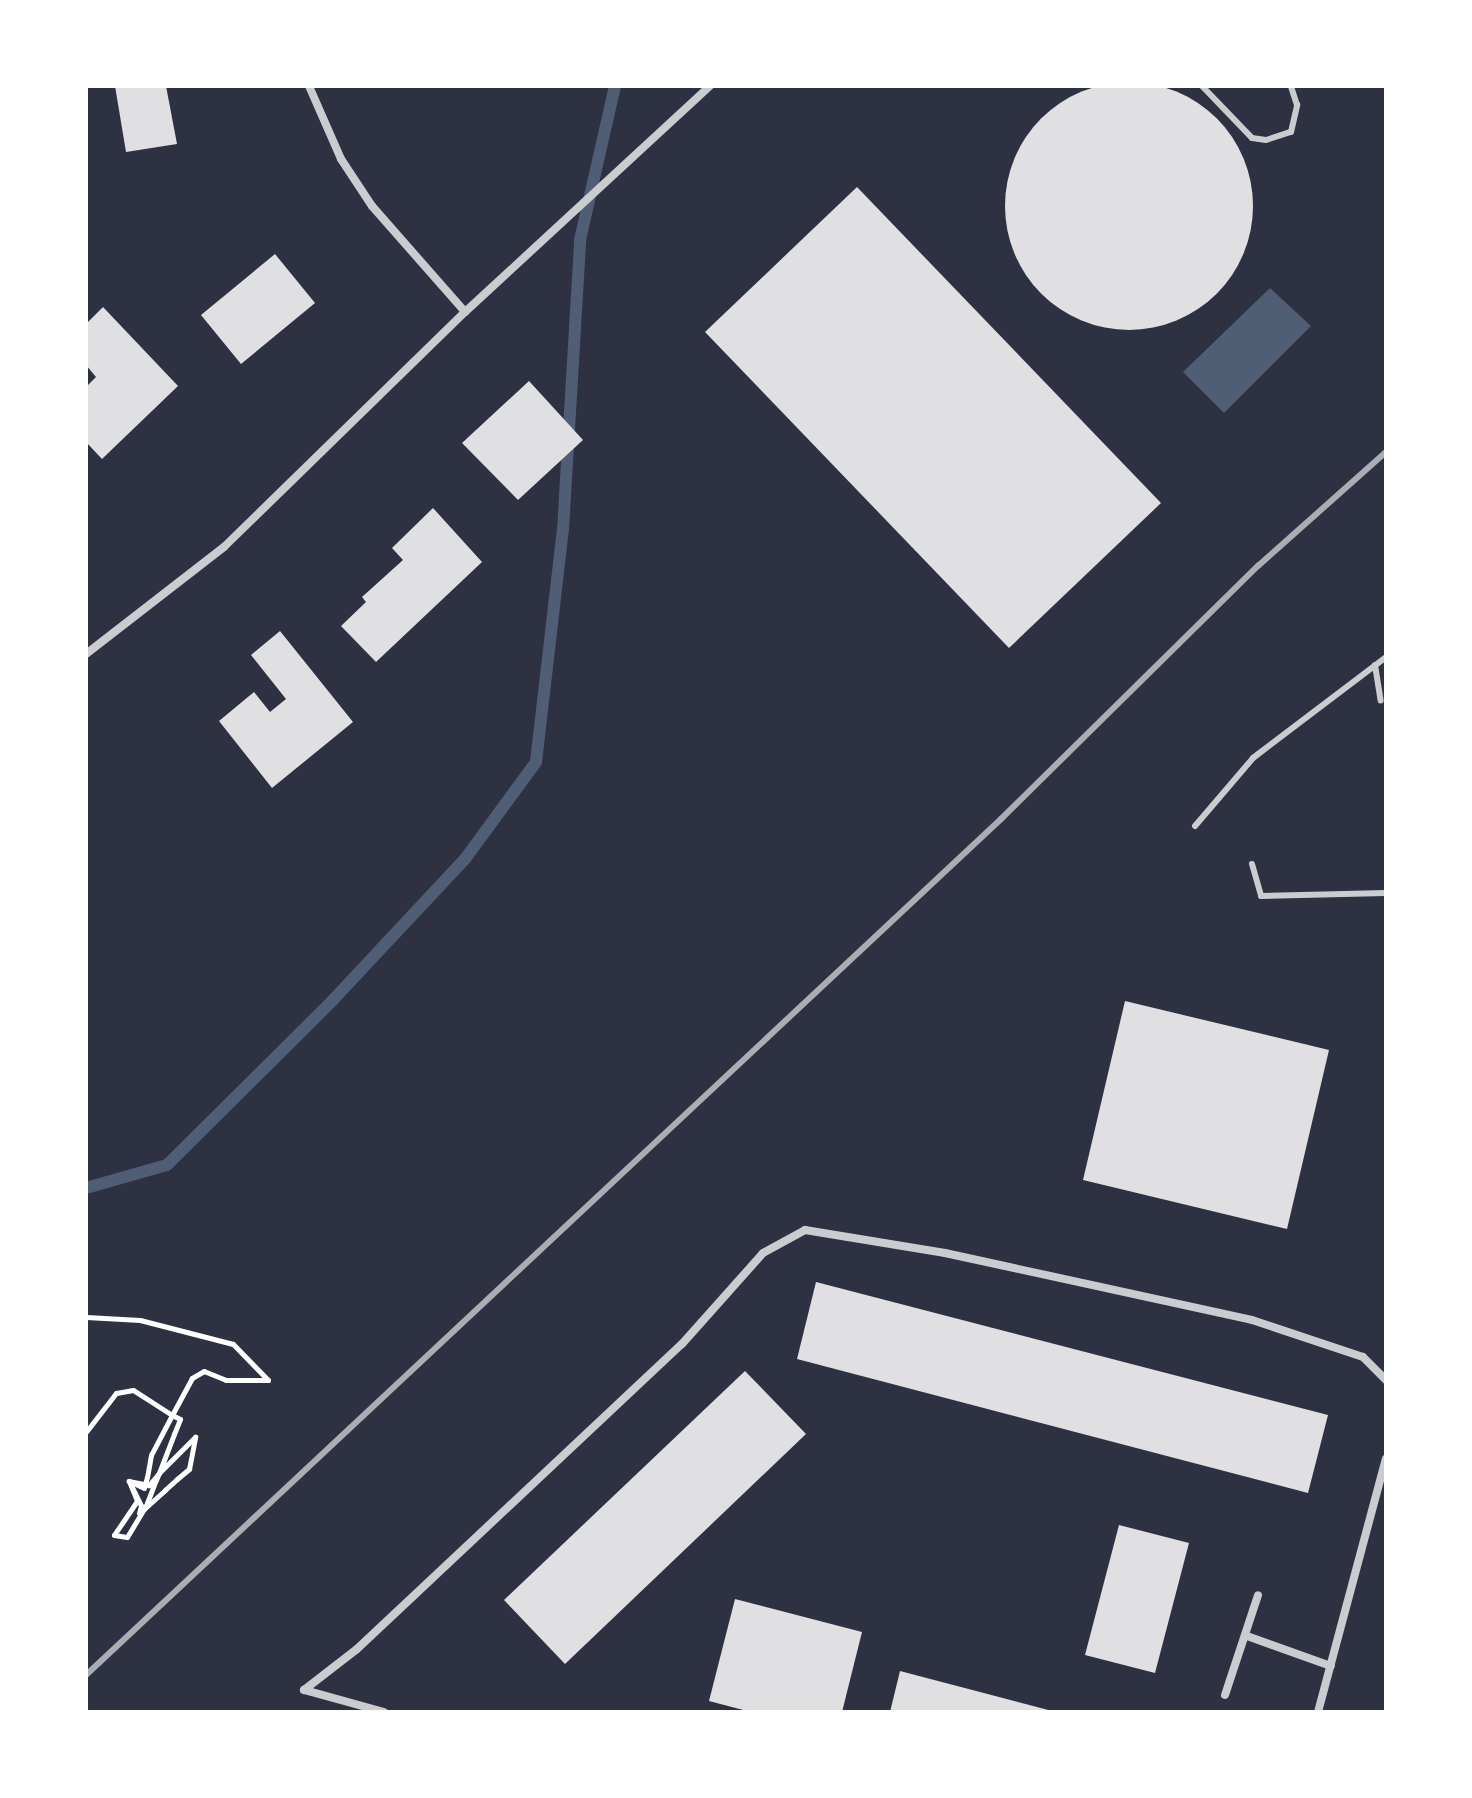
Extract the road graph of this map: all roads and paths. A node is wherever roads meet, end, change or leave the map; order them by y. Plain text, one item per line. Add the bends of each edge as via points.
1 (309, 86) edge
2 (710, 86) edge
3 (1202, 86) edge
4 (1291, 86) edge
5 (465, 312) junction
6 (86, 654) edge
7 (1386, 657) edge
8 (1375, 665) junction
9 (1381, 701) dead end
10 (1195, 826) dead end
11 (1252, 864) dead end
12 (1386, 893) edge
13 (86, 1317) edge
14 (1386, 1380) edge
15 (172, 1415) junction
16 (86, 1432) edge
17 (1386, 1459) edge
18 (159, 1473) junction
19 (129, 1481) junction
20 (144, 1509) junction
21 (1258, 1595) dead end
22 (1247, 1636) junction
23 (1331, 1666) junction
24 (1225, 1695) dead end
25 (384, 1712) edge
26 (1318, 1712) edge

1 - 5 street via 341,159 372,206
2 - 5 street
3 - 4 lane via 1252,138 1266,140 1291,132 1297,105
5 - 6 street via 224,547
7 - 8 lane
8 - 9 lane
8 - 10 lane via 1253,758
11 - 12 lane via 1261,896
13 - 15 path via 140,1320 233,1344 268,1380 226,1380 204,1371 192,1378
14 - 25 street via 1363,1357 1252,1320 945,1253 805,1230 763,1253 682,1344 357,1649 304,1690
15 - 16 path via 133,1390 125,1391 116,1393
15 - 18 path via 180,1419
15 - 19 path via 151,1455 144,1488
17 - 23 street
18 - 19 path via 149,1485
18 - 20 path
18 - 20 path via 195,1437 189,1469
19 - 20 path via 139,1513
19 - 20 path via 137,1501 114,1535 127,1537
21 - 22 street
22 - 23 street
22 - 24 street
23 - 26 street

